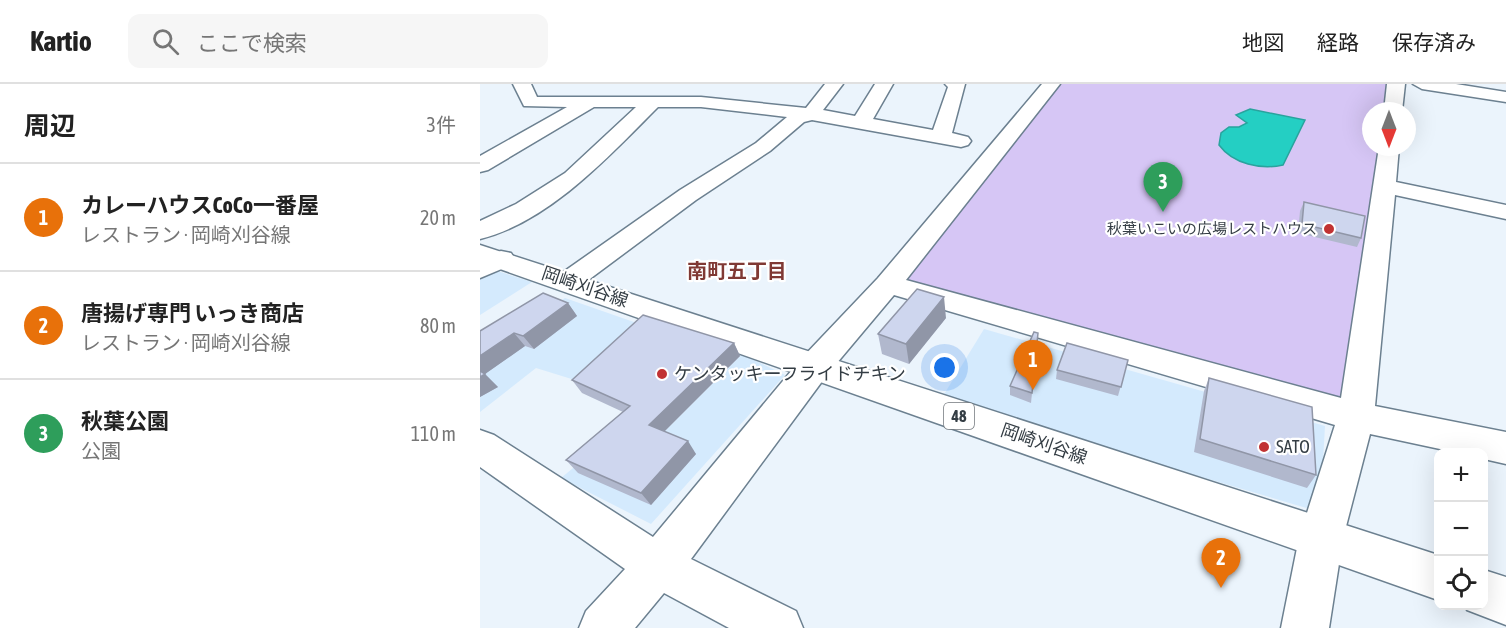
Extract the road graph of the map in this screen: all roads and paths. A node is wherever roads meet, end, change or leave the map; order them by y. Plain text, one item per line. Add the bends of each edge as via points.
1 (522, 84) edge
2 (834, 84) edge
3 (884, 84) edge
4 (954, 84) edge
5 (1051, 84) edge
6 (1396, 84) edge
7 (1422, 84) edge
8 (1448, 86) edge
9 (1506, 97) edge
10 (595, 100) junction
11 (1394, 102) edge
12 (652, 104) junction
13 (811, 114) junction
14 (860, 124) junction
15 (940, 138) junction
16 (961, 141) dead end
17 (1388, 156) edge
18 (480, 165) edge
19 (1384, 186) junction
20 (1506, 212) edge
21 (485, 253) edge
22 (569, 281) junction
23 (888, 284) junction
24 (814, 367) junction
25 (1356, 417) junction
26 (480, 446) edge
27 (1506, 448) edge
28 (1321, 537) junction
29 (658, 566) junction
30 (1434, 577) edge
31 (1488, 594) edge
32 (1506, 601) edge
33 (603, 628) edge
34 (779, 628) edge
35 (1305, 628) edge

1 - 10 street via 530,102
2 - 13 street
3 - 14 street
4 - 15 street via 957,85
5 - 23 street
6 - 11 street
7 - 8 street
8 - 9 street
10 - 12 street
10 - 18 street
12 - 13 street via 701,102
12 - 21 street via 573,178 525,209
13 - 14 street
13 - 22 street via 797,118 763,147 688,195
14 - 15 street
15 - 16 street
17 - 19 street
19 - 20 street
19 - 25 street
21 - 22 street, 岡崎刈谷線 / 48
22 - 24 street, 岡崎刈谷線 / 48
23 - 24 street
23 - 25 street
24 - 28 street, 岡崎刈谷線 / 48
24 - 29 street
25 - 27 street
25 - 28 street
26 - 29 street
28 - 30 street, 岡崎刈谷線 / 48
28 - 35 street
29 - 33 street
29 - 34 street
31 - 32 street

